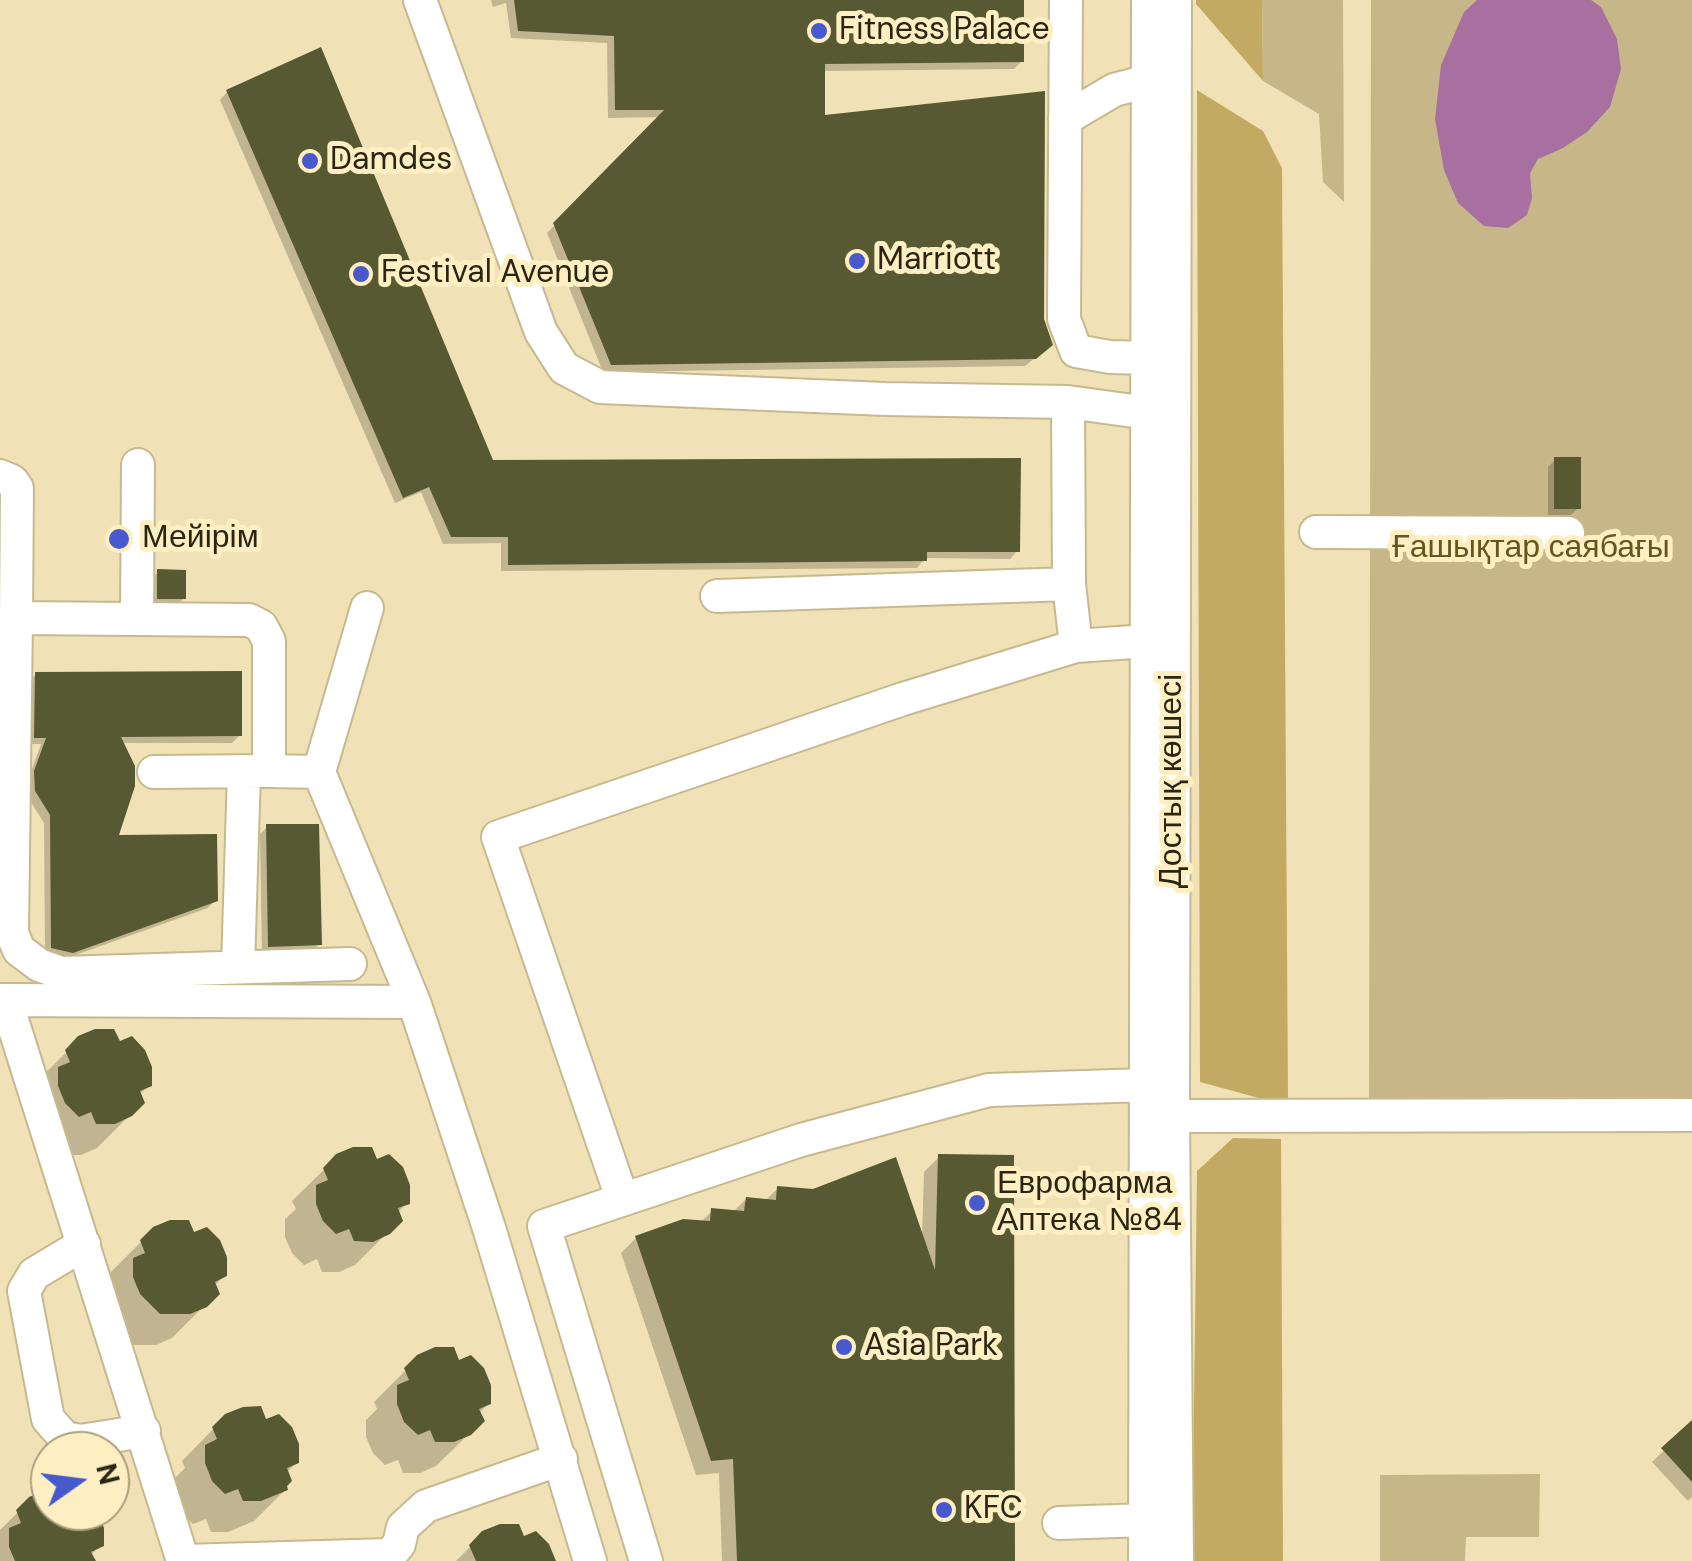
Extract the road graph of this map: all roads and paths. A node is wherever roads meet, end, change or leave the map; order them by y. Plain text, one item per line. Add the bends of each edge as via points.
1 (420, 0) edge
2 (1066, 0) edge
3 (1148, 0) edge
4 (1175, 0) edge
5 (1148, 81) junction
6 (1065, 119) junction
7 (1148, 358) junction
8 (1068, 402) junction
9 (1161, 412) junction
10 (138, 465) dead end
11 (0, 476) edge
12 (1316, 532) dead end
13 (1568, 533) dead end
14 (1069, 584) junction
15 (717, 596) dead end
16 (367, 608) dead end
17 (137, 617) junction
18 (16, 618) junction
19 (1147, 641) junction
20 (1076, 646) junction
21 (256, 771) junction
22 (154, 772) dead end
23 (319, 772) junction
24 (350, 964) dead end
25 (238, 967) junction
26 (3, 1000) edge
27 (414, 1002) junction
28 (1146, 1085) junction
29 (1692, 1115) edge
30 (1173, 1116) junction
31 (622, 1198) junction
32 (84, 1244) junction
33 (144, 1431) junction
34 (561, 1460) junction
35 (1146, 1520) junction
36 (1059, 1522) dead end
37 (184, 1561) edge
38 (590, 1561) edge
39 (646, 1561) edge
40 (1146, 1561) edge
41 (1177, 1561) edge

1 - 8 street via 541,332 564,368 600,388
2 - 6 street
3 - 5 street, Достық көшесі
4 - 9 street, Достық көшесі
5 - 6 street via 1114,90
5 - 7 street, Достық көшесі
6 - 7 street via 1064,319 1076,350
7 - 9 street, Достық көшесі
8 - 9 street
8 - 14 street
9 - 19 street, Достық көшесі
9 - 30 street, Достық көшесі
10 - 17 street
11 - 18 street via 16,488
12 - 13 street
14 - 15 street
14 - 20 street
16 - 23 street
17 - 18 street
17 - 21 street via 249,620 262,626 268,640
18 - 25 street via 12,933 20,950 60,973
19 - 20 street
19 - 28 street, Достық көшесі
20 - 31 street via 498,837
21 - 22 street
21 - 23 street
21 - 25 street
23 - 27 street
24 - 25 street
26 - 27 street
26 - 32 street
27 - 34 street
28 - 31 street via 989,1090 800,1140
28 - 35 street, Достық көшесі
29 - 30 street
30 - 41 street, Достық көшесі
31 - 39 street via 544,1226
32 - 33 street
32 - 33 street via 34,1274 24,1291 48,1418 65,1438 80,1441
33 - 37 street
34 - 37 street via 426,1506 403,1527 390,1555
34 - 38 street
35 - 36 street
35 - 40 street, Достық көшесі

